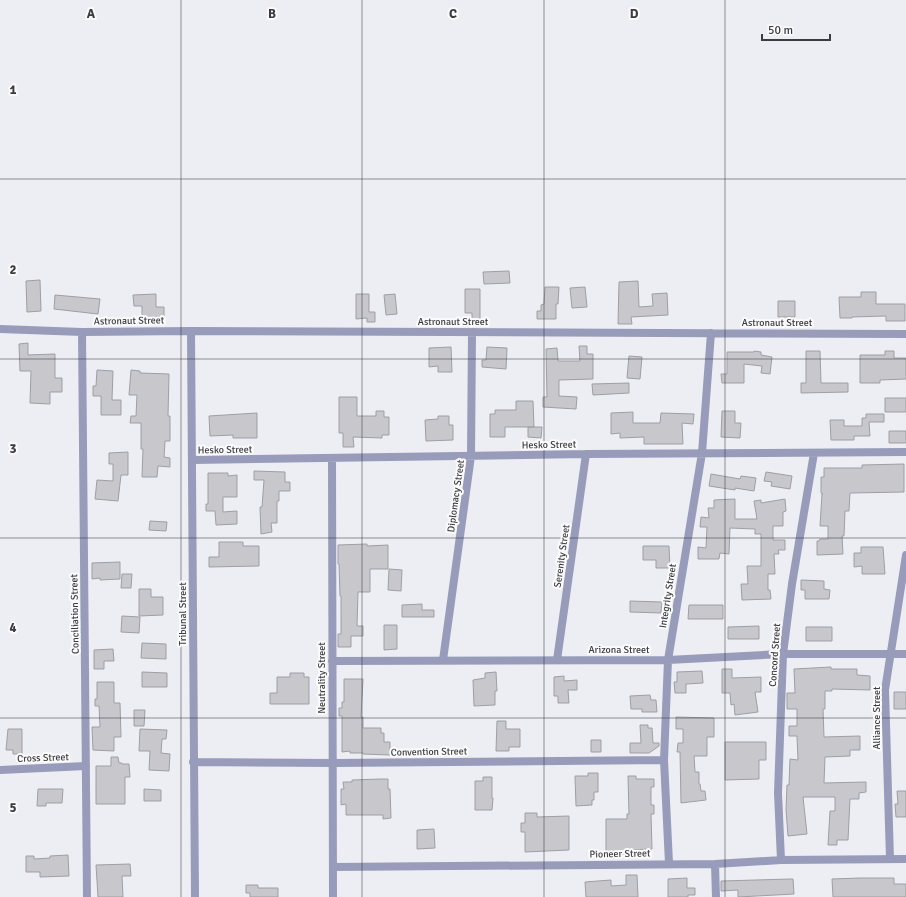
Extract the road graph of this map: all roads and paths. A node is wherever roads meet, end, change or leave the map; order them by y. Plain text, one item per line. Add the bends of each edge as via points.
1 (0, 329) edge
2 (191, 331) junction
3 (82, 332) junction
4 (472, 332) junction
5 (711, 333) junction
6 (906, 334) edge
7 (906, 452) edge
8 (702, 453) junction
9 (814, 453) junction
10 (586, 454) junction
11 (471, 456) junction
12 (332, 459) junction
13 (192, 460) junction
14 (906, 555) edge
15 (783, 654) junction
16 (891, 654) junction
17 (906, 654) edge
18 (443, 660) junction
19 (557, 660) junction
20 (668, 660) junction
21 (332, 661) junction
22 (664, 760) junction
23 (193, 762) junction
24 (333, 764) junction
25 (86, 766) junction
26 (0, 770) edge
27 (890, 859) junction
28 (906, 859) edge
29 (782, 860) junction
30 (669, 863) junction
31 (715, 864) junction
32 (333, 867) junction
33 (87, 897) edge
34 (195, 897) edge
35 (333, 897) edge
36 (716, 897) edge

1 - 3 street, Astronaut Street
2 - 3 street, Astronaut Street
2 - 4 street, Astronaut Street
2 - 13 street, Tribunal Street
3 - 25 street, Conciliation Street
4 - 5 street, Astronaut Street
4 - 11 street, Diplomacy Street
5 - 6 street, Astronaut Street
5 - 8 street, Integrity Street
7 - 9 street, Hesko Street
8 - 9 street, Hesko Street
8 - 10 street, Hesko Street
8 - 20 street, Integrity Street
9 - 15 street, Concord Street
10 - 11 street, Hesko Street
10 - 19 street, Serenity Street
11 - 12 street, Hesko Street
11 - 18 street, Diplomacy Street
12 - 13 street, Hesko Street
12 - 21 street, Neutrality Street
13 - 23 street, Tribunal Street
14 - 16 street, Alliance Street
15 - 16 street, Arizona Street
15 - 20 street, Arizona Street
15 - 29 street, Concord Street via 778,793
16 - 17 street, Arizona Street
16 - 27 street, Alliance Street via 885,690
18 - 19 street, Arizona Street
18 - 21 street, Arizona Street
19 - 20 street, Arizona Street
20 - 22 street, Integrity Street
21 - 24 street, Neutrality Street
22 - 24 street, Convention Street
22 - 30 street, Integrity Street
23 - 24 street, Convention Street
23 - 34 street, Tribunal Street
24 - 32 street, Neutrality Street
25 - 26 street, Cross Street
25 - 33 street, Conciliation Street
27 - 28 street, Pioneer Street
27 - 29 street, Pioneer Street
29 - 31 street, Pioneer Street
30 - 31 street, Pioneer Street
30 - 32 street, Pioneer Street
31 - 36 street
32 - 35 street, Neutrality Street

